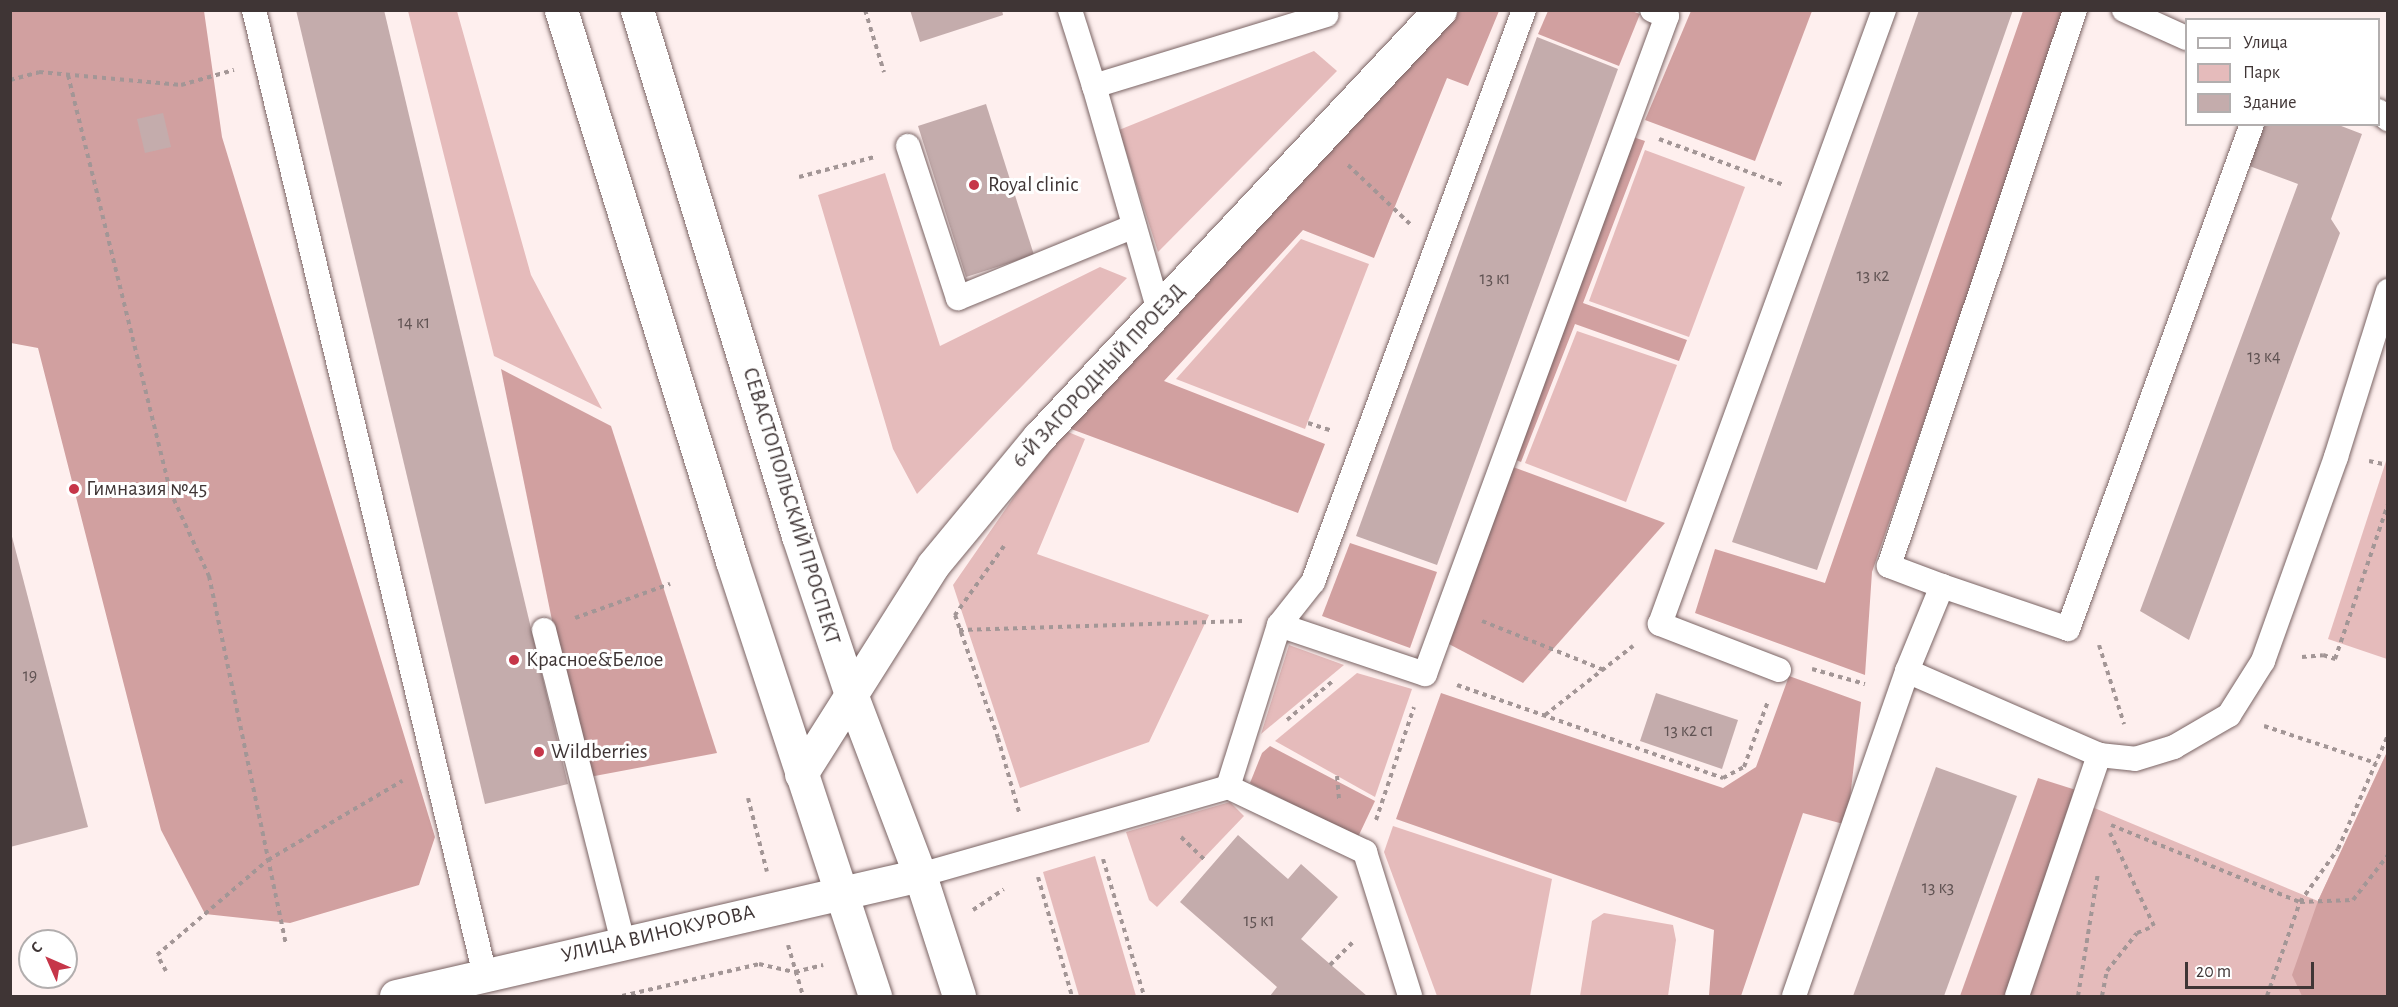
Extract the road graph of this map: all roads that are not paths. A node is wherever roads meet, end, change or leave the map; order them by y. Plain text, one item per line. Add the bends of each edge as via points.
1 (254, 10) edge
2 (561, 10) edge
3 (637, 10) edge
4 (1070, 10) edge
5 (1440, 10) edge
6 (1524, 10) edge
7 (1652, 10) edge
8 (1884, 10) edge
9 (2075, 10) edge
10 (2124, 10) edge
11 (1326, 15) dead end
12 (2185, 37) edge
13 (1094, 86) junction
14 (2251, 126) edge
15 (908, 146) dead end
16 (1134, 226) junction
17 (2388, 291) edge
18 (1159, 311) junction
19 (1942, 586) junction
20 (1278, 629) junction
21 (544, 630) road end
22 (1779, 670) road end
23 (1907, 671) junction
24 (850, 691) junction
25 (2099, 755) junction
26 (801, 774) junction
27 (1228, 787) junction
28 (920, 875) junction
29 (842, 891) junction
30 (623, 942) junction
31 (485, 975) junction
32 (396, 996) edge
33 (875, 996) edge
34 (959, 996) edge
35 (1410, 996) edge
36 (1794, 996) edge
37 (2017, 996) edge

1 - 31 lane
2 - 26 main road
3 - 24 main road, СЕВАСТОПОЛЬСКИЙ ПРОСПЕКТ via 798,536
4 - 13 lane
5 - 18 main road, 6-Й ЗАГОРОДНЫЙ ПРОЕЗД
6 - 20 lane via 1313,582
7 - 20 lane via 1667,16 1425,674
8 - 22 lane via 1659,624
9 - 19 lane via 1889,566
10 - 12 lane
11 - 13 lane
13 - 16 lane
14 - 19 lane via 2068,629
15 - 16 lane via 958,298
16 - 18 lane
17 - 25 lane via 2336,457 2263,661 2229,715 2174,747 2135,759
18 - 24 main road, 6-Й ЗАГОРОДНЫЙ ПРОЕЗД via 1039,437 933,565
19 - 23 lane
20 - 27 lane
21 - 30 lane
23 - 25 lane
23 - 36 lane
24 - 26 main road, 6-Й ЗАГОРОДНЫЙ ПРОЕЗД
24 - 28 main road, СЕВАСТОПОЛЬСКИЙ ПРОСПЕКТ
25 - 37 lane
26 - 29 main road
27 - 28 lane
27 - 35 lane via 1365,852
28 - 29 main road, УЛИЦА ВИНОКУРОВА
28 - 34 main road, СЕВАСТОПОЛЬСКИЙ ПРОСПЕКТ
29 - 30 main road, УЛИЦА ВИНОКУРОВА
29 - 33 main road
30 - 31 main road, УЛИЦА ВИНОКУРОВА
31 - 32 main road, УЛИЦА ВИНОКУРОВА

